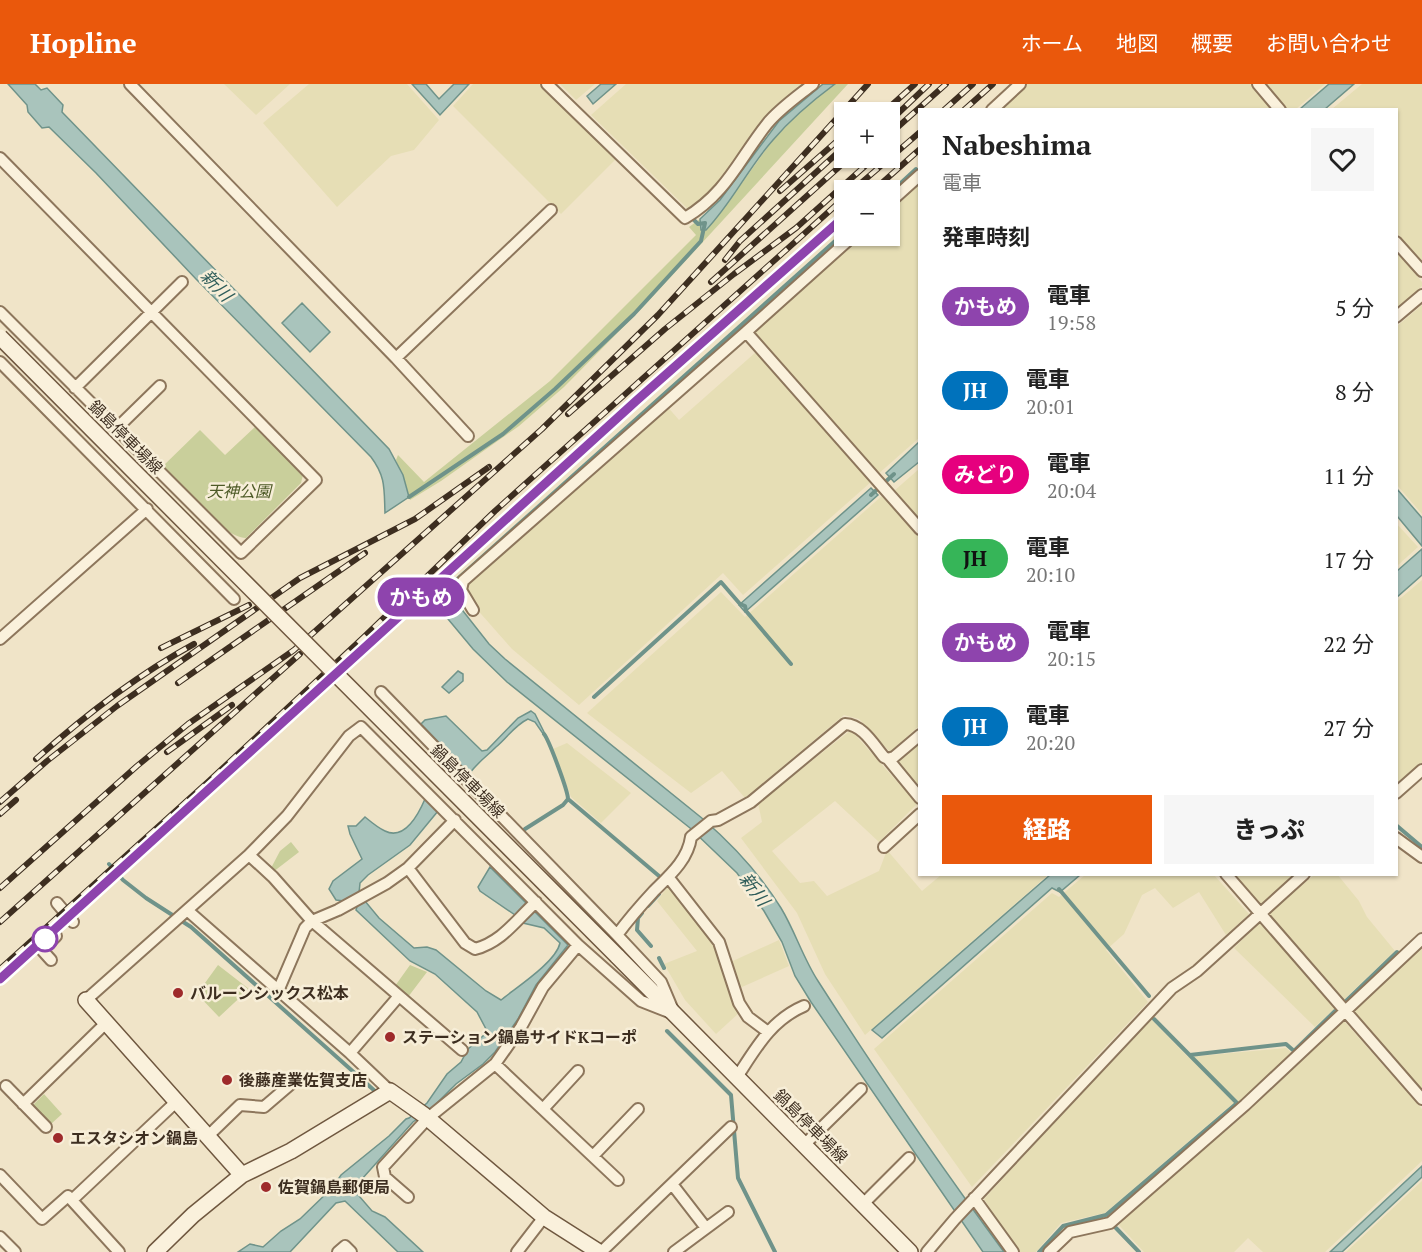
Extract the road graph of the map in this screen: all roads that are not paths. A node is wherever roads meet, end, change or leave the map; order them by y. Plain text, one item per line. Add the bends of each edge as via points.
1 (130, 84) edge
2 (547, 84) edge
3 (813, 84) edge
4 (1020, 84) edge
5 (1258, 84) edge
6 (994, 108) edge
7 (1278, 108) edge
8 (0, 158) edge
9 (918, 177) edge
10 (900, 193) edge
11 (551, 210) dead end
12 (1398, 244) edge
13 (842, 246) edge
14 (1422, 271) edge
15 (182, 282) dead end
16 (1422, 295) edge
17 (152, 311) junction
18 (0, 312) edge
19 (1398, 315) edge
20 (746, 332) junction
21 (0, 337) edge
22 (396, 358) junction
23 (0, 362) edge
24 (160, 386) dead end
25 (75, 388) junction
26 (116, 429) junction
27 (468, 436) dead end
28 (147, 509) junction
29 (918, 527) edge
30 (234, 599) dead end
31 (473, 610) dead end
32 (0, 639) edge
33 (381, 692) dead end
34 (918, 737) edge
35 (888, 759) junction
36 (1422, 770) edge
37 (1398, 791) edge
38 (918, 796) edge
39 (918, 816) edge
40 (455, 820) junction
41 (1398, 839) edge
42 (884, 847) dead end
43 (249, 855) junction
44 (1422, 857) edge
45 (408, 868) junction
46 (1228, 876) edge
47 (1302, 876) edge
48 (669, 878) junction
49 (57, 903) dead end
50 (535, 903) junction
51 (1260, 913) junction
52 (181, 916) junction
53 (312, 921) junction
54 (73, 922) dead end
55 (617, 935) junction
56 (56, 936) dead end
57 (1422, 939) edge
58 (578, 945) junction
59 (51, 960) dead end
60 (278, 991) junction
61 (399, 996) junction
62 (86, 1000) joint
63 (804, 1006) dead end
64 (1345, 1013) junction
65 (675, 1014) junction
66 (106, 1023) junction
67 (768, 1032) junction
68 (462, 1050) dead end
69 (350, 1053) junction
70 (495, 1064) junction
71 (578, 1071) dead end
72 (737, 1077) junction
73 (292, 1083) dead end
74 (6, 1086) dead end
75 (861, 1089) dead end
76 (390, 1091) junction
77 (1422, 1099) edge
78 (177, 1101) junction
79 (23, 1104) junction
80 (543, 1109) junction
81 (638, 1109) dead end
82 (422, 1114) junction
83 (46, 1126) dead end
84 (731, 1127) dead end
85 (208, 1136) junction
86 (804, 1145) junction
87 (592, 1156) junction
88 (909, 1158) dead end
89 (0, 1175) edge
90 (242, 1175) junction
91 (618, 1180) dead end
92 (672, 1184) junction
93 (408, 1197) dead end
94 (973, 1199) junction
95 (72, 1200) junction
96 (863, 1204) junction
97 (728, 1212) dead end
98 (544, 1217) junction
99 (706, 1228) junction
100 (0, 1237) edge
101 (15, 1252) edge
102 (119, 1252) edge
103 (155, 1252) edge
104 (338, 1252) edge
105 (351, 1252) edge
106 (517, 1252) edge
107 (600, 1252) edge
108 (674, 1252) edge
109 (910, 1252) edge
110 (927, 1252) edge
111 (1013, 1252) edge
112 (1049, 1252) edge

1 - 22 street
2 - 3 street via 685,218 725,185 768,122
4 - 6 street
5 - 7 street
8 - 17 street
9 - 10 street
11 - 22 street
12 - 14 street
13 - 20 street
15 - 17 street
16 - 19 street
17 - 25 street
17 - 26 street via 316,480 241,553
18 - 25 street
20 - 29 street
20 - 31 street via 463,581 461,590
21 - 65 main road, 鍋島停車場線, bridge
22 - 27 street
23 - 28 street
24 - 26 street
25 - 26 street
28 - 30 street
28 - 32 street
33 - 55 street
34 - 35 street
35 - 38 street
35 - 48 street via 854,724 845,724 751,802 711,821 691,837 690,847
36 - 37 street
39 - 42 street
40 - 43 street via 361,727 349,736 287,816
40 - 45 street
40 - 50 street
41 - 44 street
43 - 52 street
43 - 53 street
45 - 50 street via 465,943 475,949 489,946
45 - 53 street
46 - 51 street
47 - 51 street
48 - 55 street
48 - 67 street via 719,942 739,1003 748,1017
49 - 54 street
50 - 58 street
51 - 64 street
51 - 94 street via 1197,971 1172,988
52 - 60 street
52 - 62 street
53 - 60 street via 305,928
53 - 61 street
55 - 65 street via 661,982
56 - 59 street via 42,950
57 - 64 street
58 - 65 street via 641,1001
58 - 70 street via 543,987
60 - 69 street
61 - 68 street
61 - 69 street
62 - 66 main road
63 - 67 street
64 - 77 street
64 - 112 street via 1110,1223 1070,1232
65 - 72 main road, 鍋島停車場線
66 - 78 main road
66 - 79 street
67 - 72 street
69 - 76 street
70 - 80 street
70 - 82 street
71 - 80 street
72 - 86 main road, 鍋島停車場線
73 - 85 street via 264,1107 240,1105
74 - 79 street
75 - 86 street
76 - 82 main road
76 - 90 main road via 291,1151
78 - 85 main road
78 - 95 street
79 - 83 street
80 - 87 street
81 - 87 street
82 - 93 street via 383,1167 385,1177
82 - 98 main road
84 - 92 street
85 - 90 main road
86 - 96 main road, 鍋島停車場線
87 - 91 street
88 - 96 street
89 - 95 street via 42,1219 68,1196
90 - 103 main road
92 - 99 street
92 - 107 street
94 - 110 street
94 - 111 street
95 - 102 street
96 - 109 main road, 鍋島停車場線
97 - 99 street
98 - 106 street
98 - 107 main road
99 - 108 street
100 - 101 street
104 - 105 street via 345,1246

